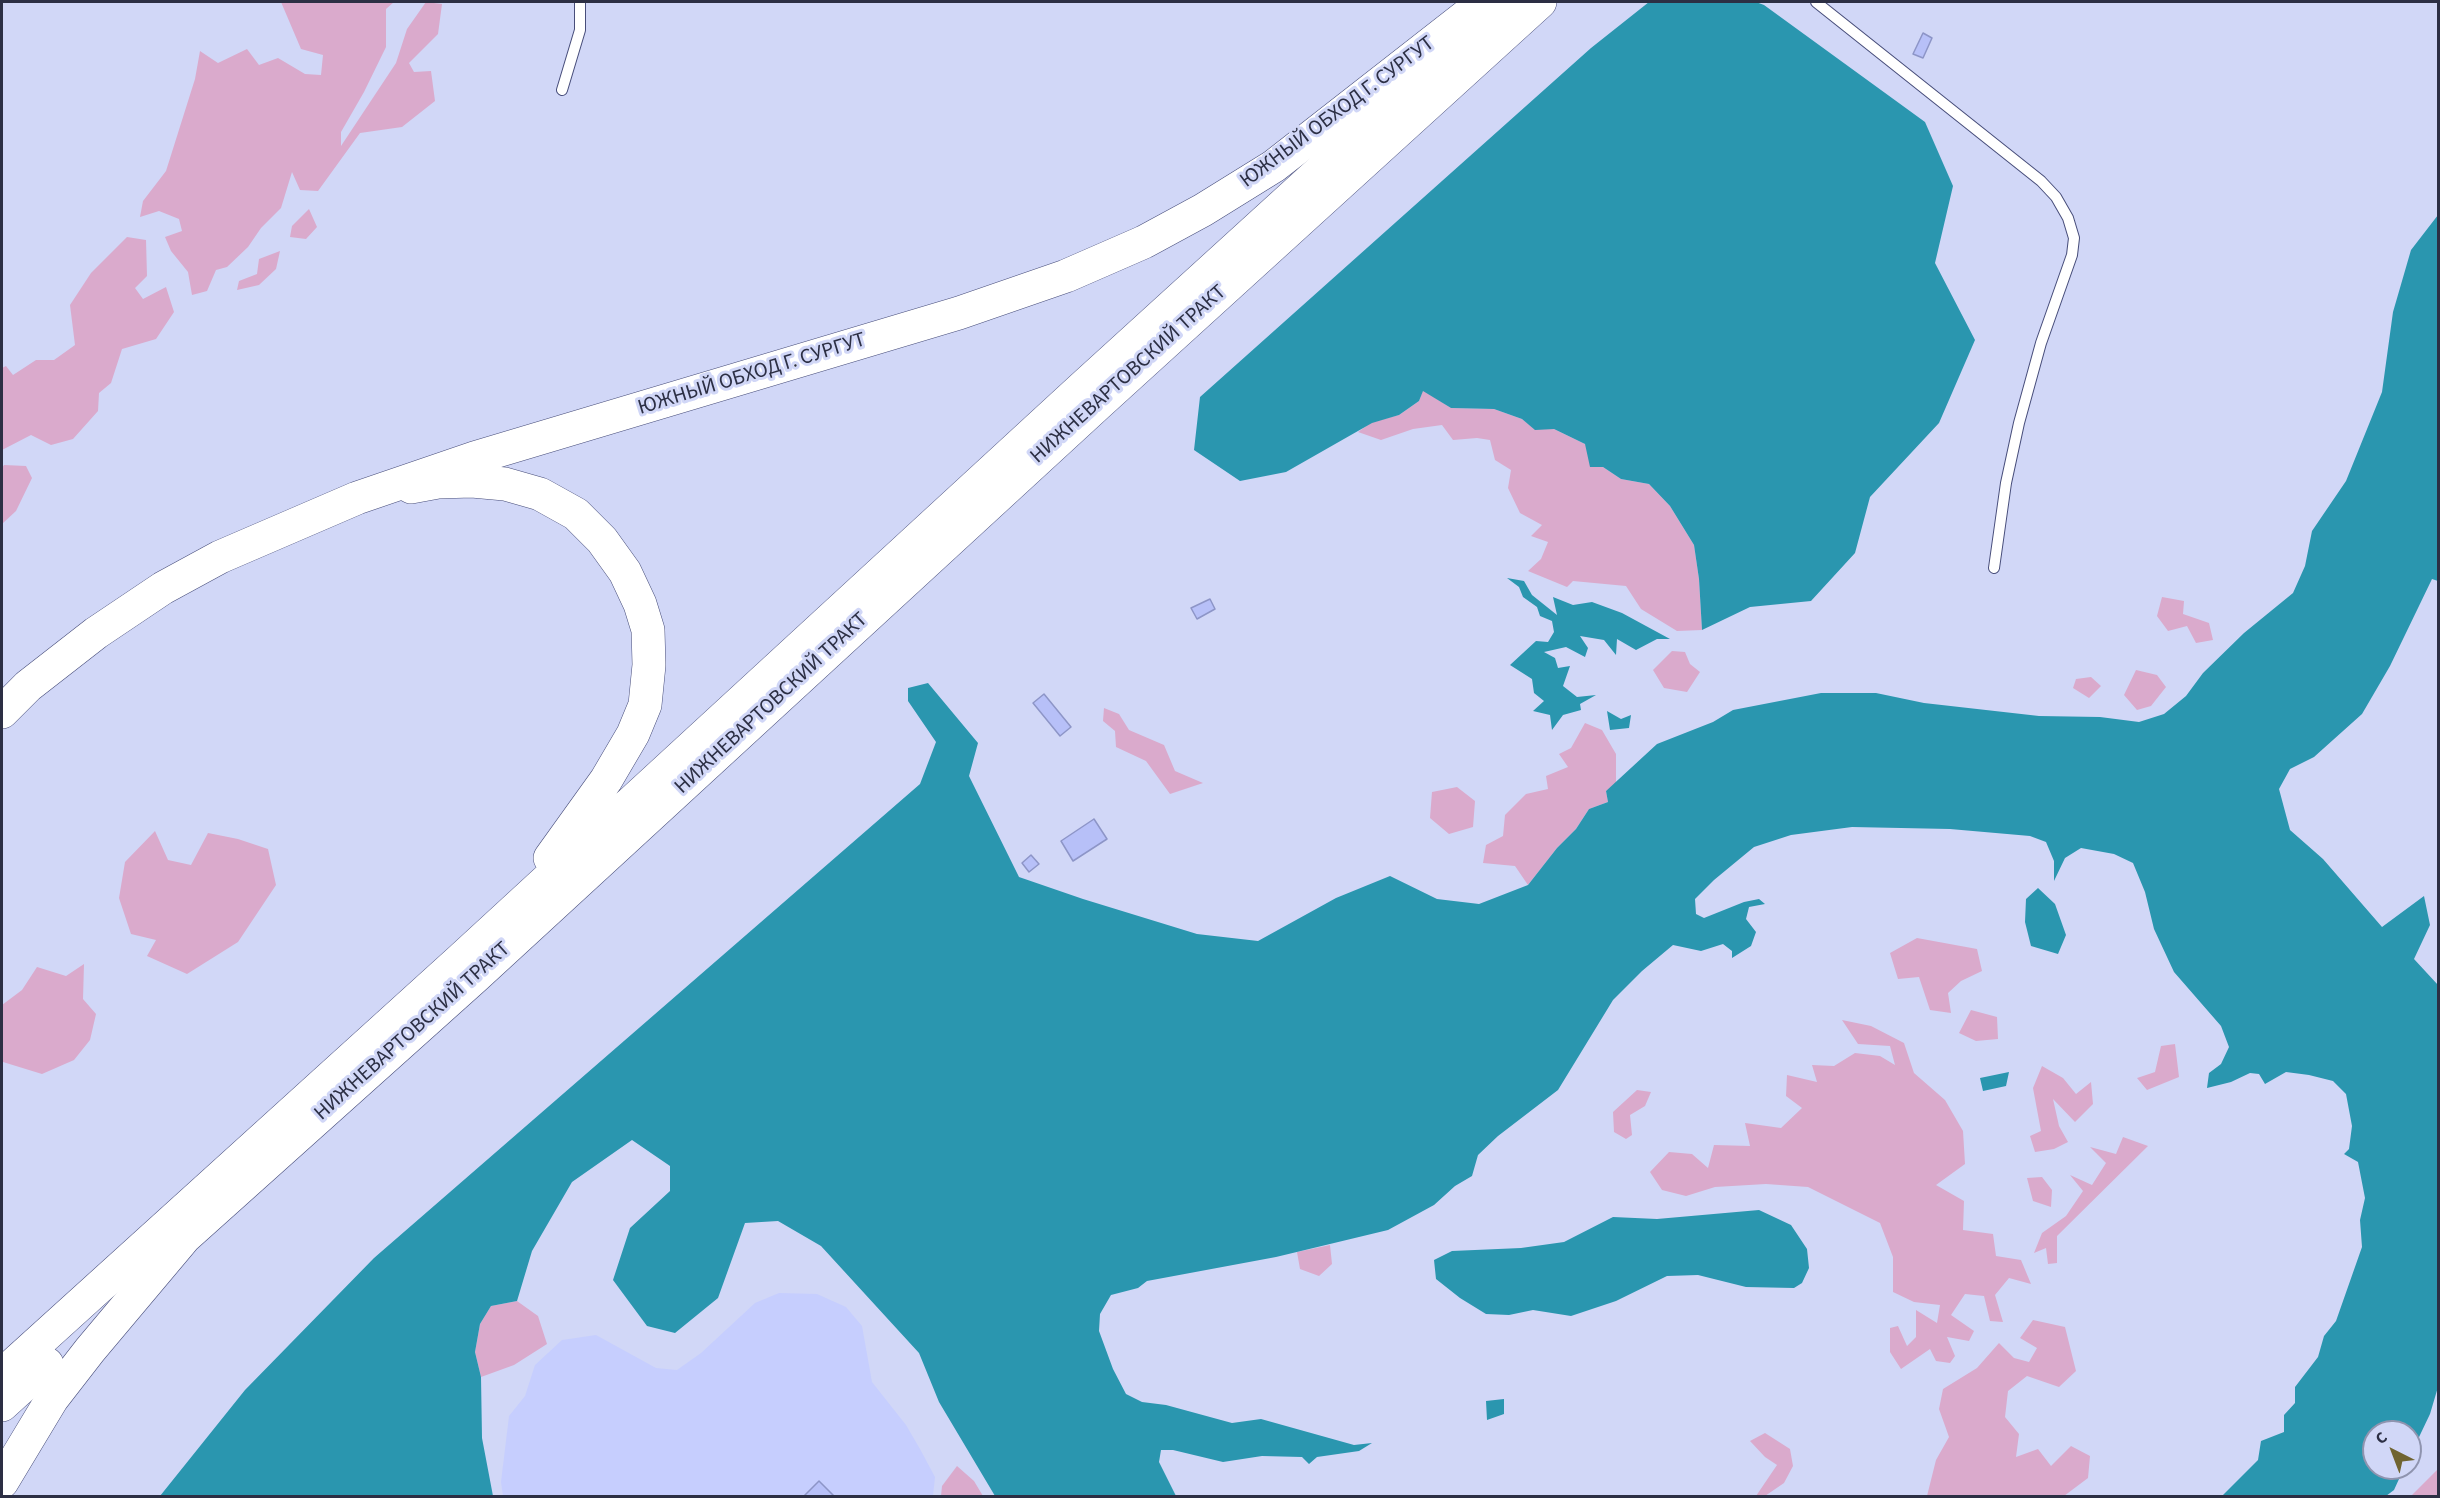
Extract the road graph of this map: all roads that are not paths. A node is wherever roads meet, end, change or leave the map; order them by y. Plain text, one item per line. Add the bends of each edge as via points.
1 (580, 2) edge
2 (1484, 2) edge
3 (1506, 2) edge
4 (1540, 2) edge
5 (1816, 2) edge
6 (562, 90) dead end
7 (357, 498) junction
8 (1994, 568) dead end
9 (2, 712) edge
10 (460, 960) junction
11 (185, 1238) junction
12 (2, 1375) edge
13 (2, 1405) edge
14 (2, 1482) edge

1 - 6 lane via 580,30
2 - 7 main road, ЮЖНЫЙ ОБХОД Г. СУРГУТ via 1274,166 1144,242 1066,276 958,313 474,458
3 - 10 main road, НИЖНЕВАРТОВСКИЙ ТРАКТ
4 - 11 main road, НИЖНЕВАРТОВСКИЙ ТРАКТ
5 - 8 lane via 2041,182 2068,218 2074,238 2072,255 2019,423
7 - 9 main road, ЮЖНЫЙ ОБХОД Г. СУРГУТ via 220,557 164,588 96,633 28,686
7 - 10 main road via 438,482 472,481 506,484 540,495 576,514 602,540 625,572 648,630 650,665 645,705 633,734 606,780 532,881
10 - 12 main road, НИЖНЕВАРТОВСКИЙ ТРАКТ
11 - 13 main road, НИЖНЕВАРТОВСКИЙ ТРАКТ
11 - 14 main road via 52,1399

